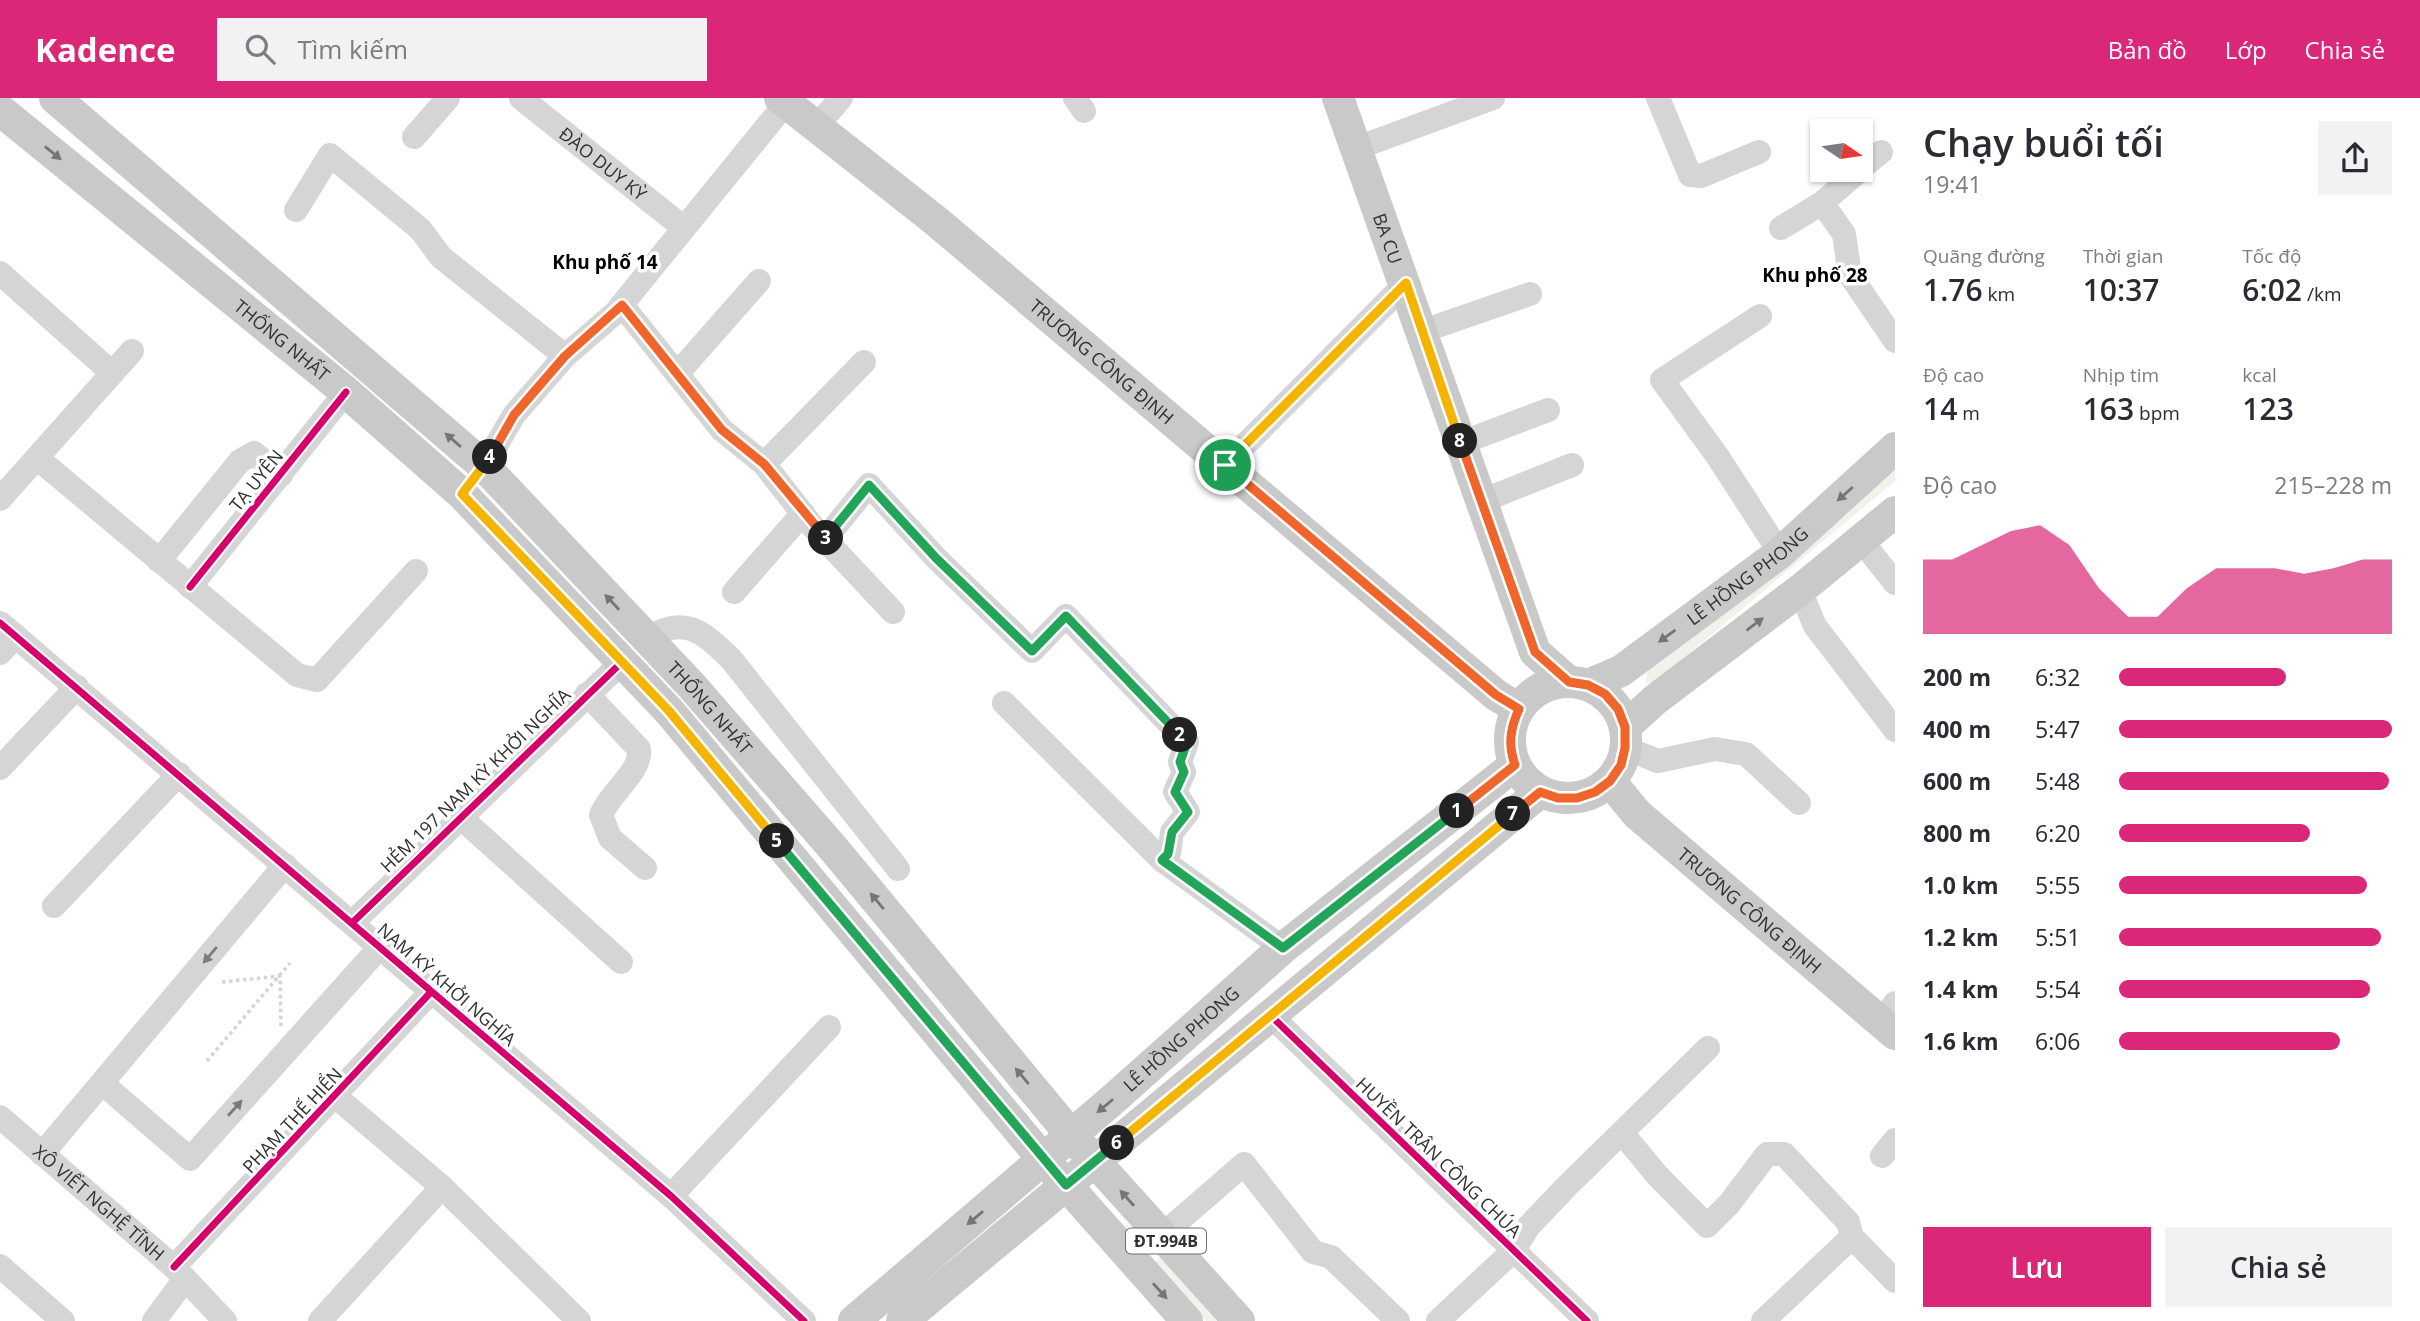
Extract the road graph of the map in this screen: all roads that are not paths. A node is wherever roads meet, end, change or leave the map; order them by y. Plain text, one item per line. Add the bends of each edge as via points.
1 (55, 98) edge
2 (448, 98) edge
3 (521, 98) edge
4 (841, 98) edge
5 (1338, 98) edge
6 (1493, 98) edge
7 (1658, 98) edge
8 (783, 100) edge
9 (0, 110) edge
10 (816, 127) junction
11 (414, 137) dead end
12 (1357, 148) junction
13 (1759, 152) dead end
14 (1881, 152) dead end
15 (1873, 159) edge
16 (1846, 182) edge
17 (1822, 203) junction
18 (296, 210) dead end
19 (684, 228) junction
20 (1780, 228) dead end
21 (0, 273) edge
22 (759, 281) dead end
23 (1406, 283) junction
24 (1530, 293) dead end
25 (622, 305) junction
26 (1760, 316) dead end
27 (1423, 331) junction
28 (1895, 341) edge
29 (132, 351) dead end
30 (565, 356) junction
31 (864, 362) dead end
32 (111, 372) junction
33 (677, 374) junction
34 (346, 392) junction
35 (1548, 410) dead end
36 (1461, 443) junction
37 (1895, 448) edge
38 (37, 458) junction
39 (764, 464) junction
40 (1225, 465) junction
41 (484, 466) junction
42 (1572, 466) dead end
43 (281, 475) junction
44 (5, 485) edge
45 (462, 494) junction
46 (1482, 501) junction
47 (1895, 512) edge
48 (803, 513) junction
49 (825, 539) junction
50 (1861, 540) junction
51 (1780, 553) junction
52 (159, 561) junction
53 (416, 571) dead end
54 (1895, 583) edge
55 (190, 587) junction
56 (1800, 590) junction
57 (734, 592) dead end
58 (893, 612) dead end
59 (5, 637) edge
60 (648, 639) junction
61 (622, 662) junction
62 (1578, 683) junction
63 (77, 687) junction
64 (587, 694) junction
65 (1004, 704) dead end
66 (1519, 709) junction
67 (1895, 730) edge
68 (1625, 738) junction
69 (1515, 765) junction
70 (0, 768) edge
71 (179, 775) junction
72 (1610, 781) junction
73 (1540, 792) junction
74 (1799, 803) dead end
75 (459, 816) junction
76 (833, 848) junction
77 (1162, 860) junction
78 (285, 865) junction
79 (645, 868) dead end
80 (898, 869) dead end
81 (805, 874) junction
82 (54, 906) dead end
83 (352, 923) junction
84 (381, 946) junction
85 (1283, 948) junction
86 (621, 962) dead end
87 (430, 993) junction
88 (1270, 1015) junction
89 (1890, 1019) edge
90 (829, 1027) dead end
91 (1708, 1048) dead end
92 (103, 1084) junction
93 (336, 1097) junction
94 (0, 1116) edge
95 (1622, 1133) junction
96 (1071, 1135) junction
97 (42, 1154) junction
98 (1043, 1160) junction
99 (1094, 1161) junction
100 (1066, 1185) junction
101 (442, 1186) junction
102 (671, 1196) junction
103 (1161, 1236) junction
104 (1852, 1237) junction
105 (1513, 1251) junction
106 (0, 1266) edge
107 (180, 1273) junction
108 (1895, 1281) edge
109 (566, 1317) edge
110 (915, 1317) edge
111 (862, 1319) edge
112 (63, 1321) edge
113 (154, 1321) edge
114 (225, 1321) edge
115 (320, 1321) edge
116 (804, 1321) edge
117 (1187, 1321) edge
118 (1239, 1321) edge
119 (1398, 1321) edge
120 (1438, 1321) edge
121 (1587, 1321) edge
122 (1763, 1321) edge

41 -> 1 main road, THỐNG NHẤT
2 - 11 street
3 - 19 street, ĐÀO DUY KỲ
4 - 10 street
5 - 12 main road, BA CU
6 - 12 street
7 - 13 street via 1689,176 1701,176
8 - 10 main road, TRƯƠNG CÔNG ĐỊNH
8 - 19 street
9 -> 34 main road, THỐNG NHẤT
10 - 40 main road, TRƯƠNG CÔNG ĐỊNH via 936,221
12 - 23 main road, BA CU
14 - 15 street
16 - 17 street
17 - 20 street
17 - 28 street via 1844,234 1850,275
18 - 30 street via 330,155 420,229 441,257
19 - 25 street
21 - 32 street
22 - 33 street
23 - 27 main road, BA CU
23 - 40 street
24 - 27 street
25 - 30 street
25 - 33 street
26 - 51 street via 1662,380
27 - 36 main road, BA CU
29 - 32 street
30 - 41 street via 514,415
31 - 39 street
32 - 38 street
33 - 39 street via 722,430
34 - 43 street, TẠ UYÊN
34 - 45 main road, THỐNG NHẤT
35 - 36 street
36 - 46 main road, BA CU
37 -> 51 main road, LÊ HỒNG PHONG
38 - 44 street
38 - 52 street
39 - 48 street
40 - 66 main road, TRƯƠNG CÔNG ĐỊNH via 1496,695
41 - 45 main road
60 -> 41 main road, THỐNG NHẤT
42 - 46 street
43 - 52 street, TẠ UYÊN via 254,453 240,461
43 - 55 street, TẠ UYÊN
45 - 61 main road, THỐNG NHẤT
46 - 62 main road, BA CU via 1535,652
47 - 50 main road
48 - 49 street
48 - 57 street
49 - 58 street
49 - 77 street via 869,485 1032,651 1066,616 1187,742 1180,762 1184,772 1175,792 1188,812 1172,832 1168,854
50 - 54 street
50 - 56 main road
51 -> 62 main road, LÊ HỒNG PHONG via 1620,671
52 - 55 street
53 - 55 street via 317,680 297,675
56 - 67 street via 1815,626
68 -> 56 main road via 1656,699
59 - 63 street, NAM KỲ KHỞI NGHĨA
60 - 76 main road, THỐNG NHẤT
60 - 80 street via 676,626 709,638 731,659
61 - 64 street, HẺM 197 NAM KỲ KHỞI NGHĨA
61 - 81 main road, THỐNG NHẤT via 669,711
62 - 66 main road via 1549,685 1532,694
62 - 68 main road via 1605,694 1618,709
63 - 70 street
63 - 71 street, NAM KỲ KHỞI NGHĨA
64 - 75 street, HẺM 197 NAM KỲ KHỞI NGHĨA
64 - 79 street via 639,749 637,762 601,815 610,838
65 - 77 street
66 - 69 main road via 1511,726
68 - 72 main road via 1621,765
68 - 74 street via 1658,761 1715,749 1746,754
69 - 73 main road
69 - 85 main road, LÊ HỒNG PHONG
71 - 78 street, NAM KỲ KHỞI NGHĨA
71 - 82 street
72 - 73 main road via 1577,798
72 - 89 main road, TRƯƠNG CÔNG ĐỊNH via 1637,814
73 - 88 main road, LÊ HỒNG PHONG
75 - 83 street, HẺM 197 NAM KỲ KHỞI NGHĨA
75 - 86 street
76 - 81 main road
96 -> 76 main road, THỐNG NHẤT
77 - 85 street
78 - 83 street, NAM KỲ KHỞI NGHĨA
78 -> 92 street
81 - 98 main road, THỐNG NHẤT
83 - 84 street, NAM KỲ KHỞI NGHĨA
84 - 87 street, NAM KỲ KHỞI NGHĨA
92 -> 84 street via 190,1159
85 -> 96 main road, LÊ HỒNG PHONG
87 - 93 street, PHẠM THẾ HIỂN
87 - 102 street, NAM KỲ KHỞI NGHĨA
88 - 99 main road, LÊ HỒNG PHONG
88 - 105 street, HUYỀN TRÂN CÔNG CHÚA
90 - 102 street
91 - 95 street
92 - 97 street
93 - 101 street
93 - 107 street, PHẠM THẾ HIỂN
94 - 97 street, XÔ VIẾT NGHỆ TĨNH
95 - 104 street via 1707,1226 1767,1154 1778,1152 1848,1222
95 - 105 street via 1529,1226
96 - 98 main road, LÊ HỒNG PHONG
96 - 99 main road, THỐNG NHẤT
97 - 107 street, XÔ VIẾT NGHỆ TĨNH
98 - 100 main road, THỐNG NHẤT
98 -> 111 main road, LÊ HỒNG PHONG
99 - 100 main road, LÊ HỒNG PHONG
103 -> 99 main road, ĐT.994B
100 - 110 main road, LÊ HỒNG PHONG
100 -> 117 main road, ĐT.994B
101 - 109 street
101 - 115 street
102 - 116 street, NAM KỲ KHỞI NGHĨA
103 - 118 main road, ĐT.994B
103 - 119 street via 1244,1164 1313,1252 1331,1257
104 - 108 street
104 - 122 street
105 - 120 street
105 - 121 street, HUYỀN TRÂN CÔNG CHÚA
106 - 112 street
107 - 113 street, PHẠM THẾ HIỂN
107 - 114 street, XÔ VIẾT NGHỆ TĨNH

